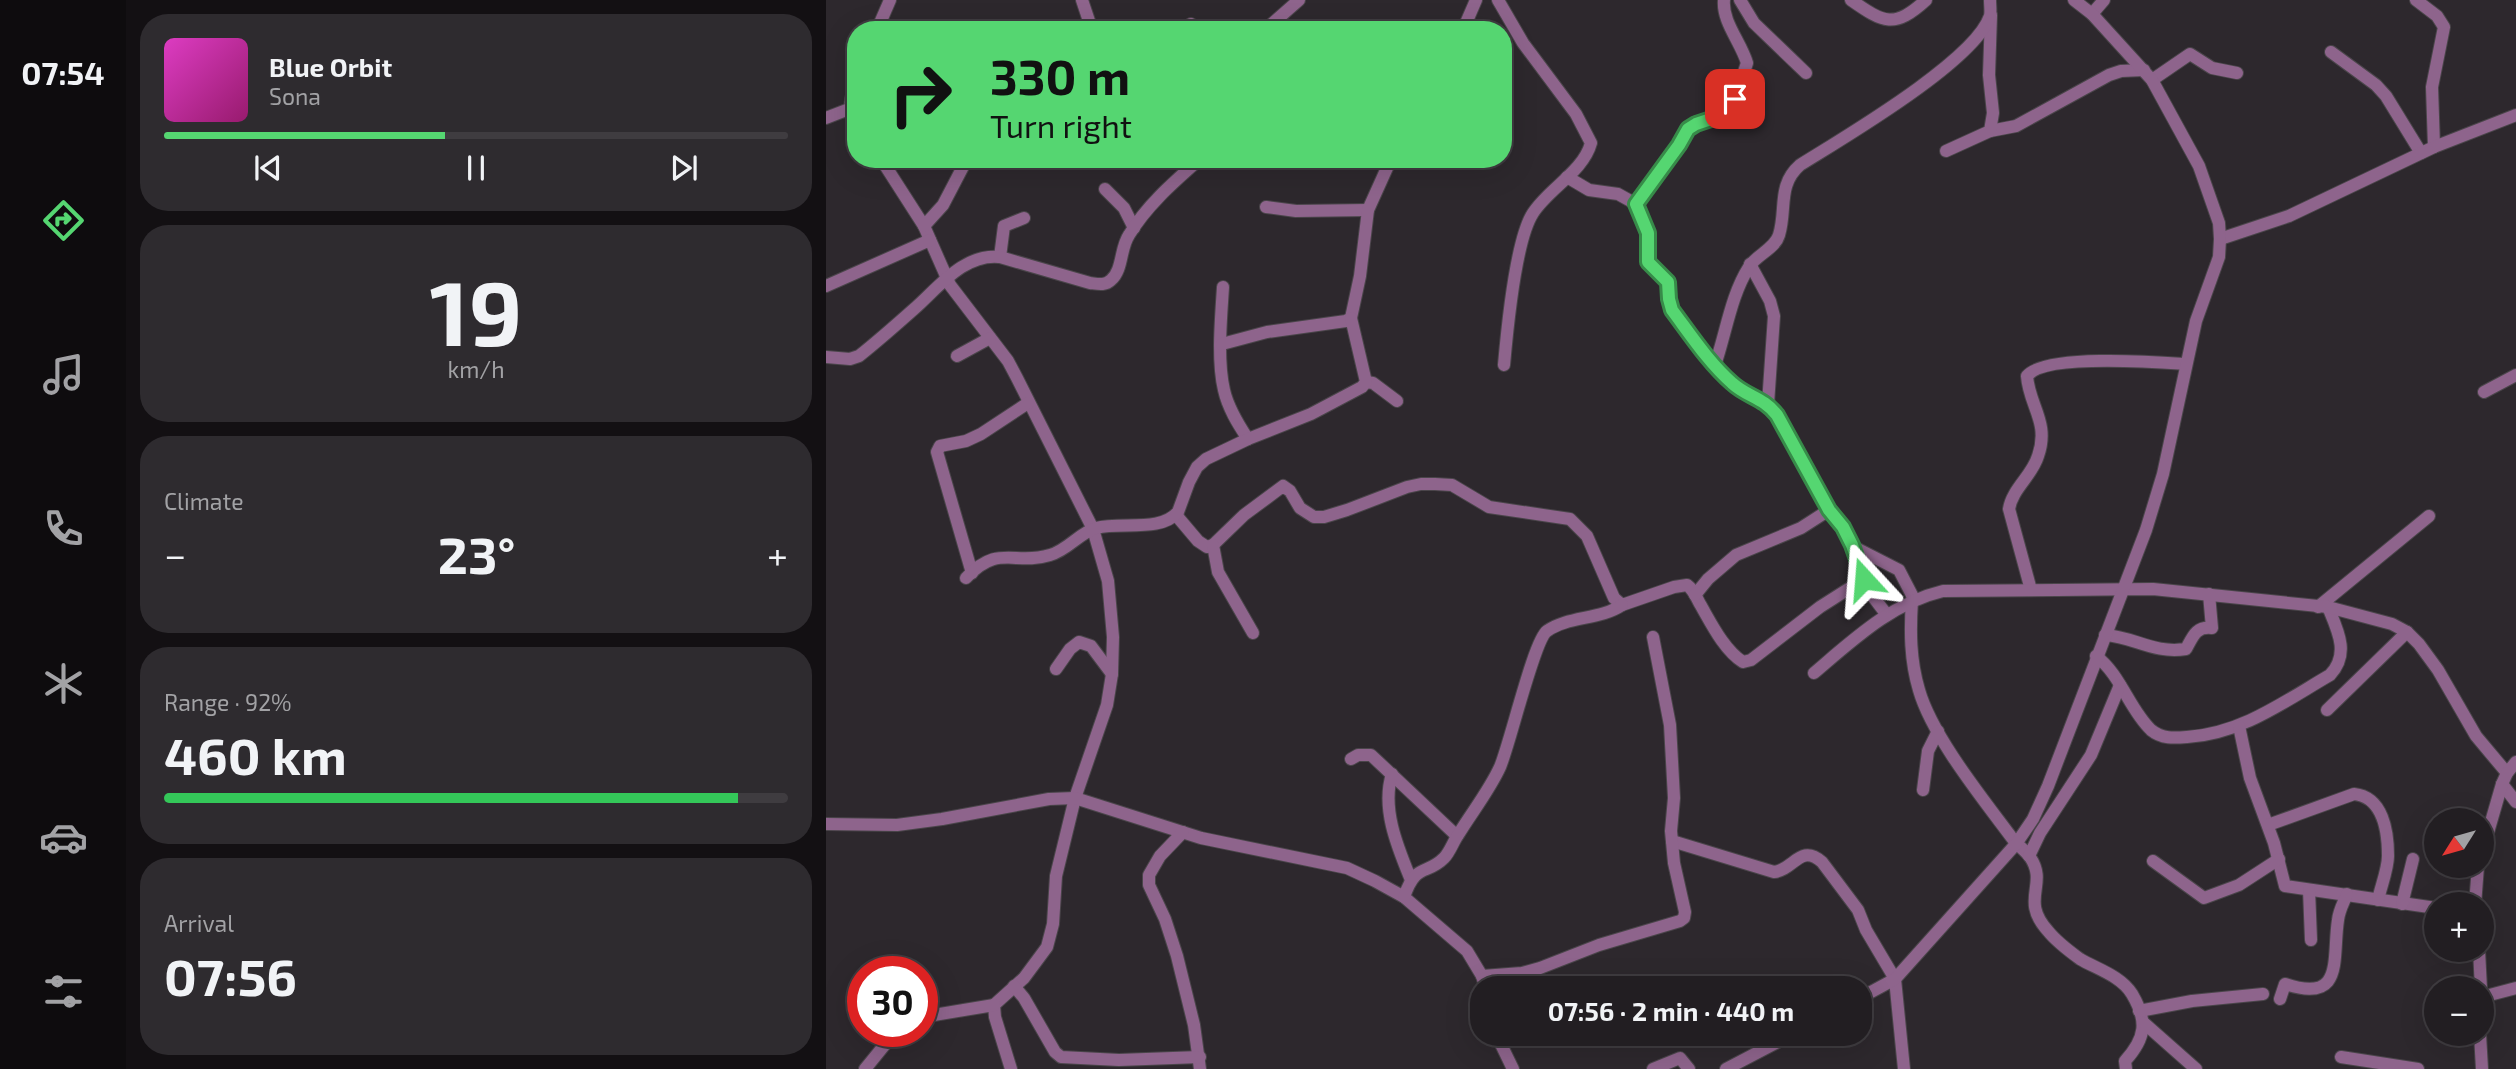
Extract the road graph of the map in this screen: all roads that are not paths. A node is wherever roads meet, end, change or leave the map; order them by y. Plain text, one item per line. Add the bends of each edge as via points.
1 (890, 0) edge
2 (1082, 0) edge
3 (1300, 0) edge
4 (1476, 0) edge
5 (1498, 0) edge
6 (1724, 0) edge
7 (1740, 0) edge
8 (1851, 0) edge
9 (1926, 0) edge
10 (1990, 0) edge
11 (2074, 0) edge
12 (2104, 0) edge
13 (2416, 0) edge
14 (2092, 14) junction
15 (1990, 15) junction
16 (884, 21) edge
17 (1089, 21) edge
18 (1276, 21) edge
19 (1467, 21) edge
20 (1510, 21) edge
21 (1512, 24) edge
22 (2332, 52) dead end
23 (1805, 73) dead end
24 (2237, 73) dead end
25 (2148, 75) junction
26 (847, 110) edge
27 (2516, 115) edge
28 (826, 118) edge
29 (1990, 131) junction
30 (2434, 147) junction
31 (1946, 151) dead end
32 (2421, 153) junction
33 (887, 168) edge
34 (962, 168) edge
35 (1190, 168) edge
36 (1387, 168) edge
37 (1567, 177) junction
38 (1105, 189) dead end
39 (1636, 204) junction
40 (1266, 207) dead end
41 (1368, 211) junction
42 (1024, 218) dead end
43 (924, 226) junction
44 (1134, 228) junction
45 (2220, 239) junction
46 (930, 240) junction
47 (1000, 257) junction
48 (1750, 264) junction
49 (945, 277) junction
50 (826, 286) edge
51 (1223, 287) dead end
52 (1351, 318) junction
53 (990, 338) junction
54 (1222, 344) junction
55 (957, 356) dead end
56 (826, 357) edge
57 (2186, 364) junction
58 (1504, 365) dead end
59 (1715, 365) junction
60 (2516, 375) edge
61 (1366, 382) junction
62 (2484, 391) dead end
63 (1397, 401) dead end
64 (1028, 403) junction
65 (1768, 404) junction
66 (1248, 439) junction
67 (1829, 510) junction
68 (1176, 515) junction
69 (2429, 516) dead end
70 (1093, 529) junction
71 (1213, 545) junction
72 (1852, 545) junction
73 (1864, 579) junction
74 (2124, 588) junction
75 (2031, 590) junction
76 (2209, 594) junction
77 (1695, 595) junction
78 (1913, 600) junction
79 (1622, 605) junction
80 (2323, 607) junction
81 (1887, 615) junction
82 (2407, 632) junction
83 (1253, 633) dead end
84 (2105, 635) junction
85 (1653, 637) dead end
86 (2096, 656) junction
87 (1056, 669) dead end
88 (1814, 673) dead end
89 (1112, 674) junction
90 (2120, 685) junction
91 (2327, 710) dead end
92 (2239, 726) junction
93 (1938, 731) junction
94 (1351, 759) dead end
95 (2516, 762) edge
96 (1392, 775) junction
97 (2505, 778) junction
98 (1923, 790) dead end
99 (1075, 798) junction
100 (2516, 802) edge
101 (2494, 814) edge
102 (826, 824) edge
103 (2268, 825) junction
104 (1182, 832) junction
105 (1457, 836) junction
106 (1672, 841) junction
107 (2016, 844) junction
108 (2029, 856) junction
109 (2279, 859) junction
110 (2413, 859) dead end
111 (2153, 861) dead end
112 (1411, 880) junction
113 (2309, 890) junction
114 (2347, 894) junction
115 (1404, 897) junction
116 (2378, 900) junction
117 (2402, 904) junction
118 (2424, 907) edge
119 (2311, 940) dead end
120 (1480, 976) edge
121 (1511, 976) edge
122 (1895, 979) junction
123 (1014, 986) junction
124 (2516, 988) edge
125 (1872, 991) edge
126 (2263, 994) dead end
127 (2494, 994) edge
128 (2280, 999) dead end
129 (994, 1005) junction
130 (938, 1014) edge
131 (2141, 1017) junction
132 (1502, 1046) edge
133 (1770, 1046) edge
134 (2481, 1046) edge
135 (884, 1047) edge
136 (2341, 1057) dead end
137 (1200, 1063) edge
138 (2122, 1068) edge
139 (865, 1069) edge
140 (1011, 1069) edge
141 (1513, 1069) edge
142 (1653, 1069) edge
143 (1689, 1069) edge
144 (1726, 1069) edge
145 (1904, 1069) edge
146 (2196, 1069) edge
147 (2418, 1069) edge
148 (2482, 1069) edge

1 - 16 street
2 - 17 street
3 - 18 street
4 - 19 street
5 - 20 street
6 - 39 street via 1723,9 1747,63 1735,99 1717,117 1688,129
7 - 23 street via 1754,23
8 - 9 street via 1888,21 1911,14
10 - 15 street
11 - 14 street
12 - 14 street
13 - 30 street via 2444,27 2432,87
14 - 25 street
15 - 29 street
15 - 48 street via 1963,53 1944,69 1793,170 1784,188 1776,242
21 - 37 street via 1576,114 1591,143
22 - 32 street via 2386,96
24 - 25 street via 2212,68 2190,54
25 - 29 street via 2121,71 2109,75 2016,126
25 - 45 street via 2199,166
26 - 28 street
27 - 30 street
29 - 31 street
30 - 32 street
32 - 45 street via 2289,216
33 - 43 street
34 - 43 street via 943,205
35 - 44 street
36 - 41 street
37 - 39 street via 1589,190 1618,194
37 - 58 street via 1531,214 1520,252
38 - 44 street via 1125,208
39 - 59 street via 1648,233 1648,262 1668,282 1672,310
40 - 41 street
41 - 52 street
42 - 47 street via 1004,226
43 - 46 street
44 - 47 street via 1116,273 1102,285
45 - 57 street via 2219,257
46 - 49 street
46 - 50 street
47 - 49 street via 979,258
48 - 59 street
48 - 65 street via 1774,316
49 - 53 street
49 - 56 street via 859,356
51 - 54 street
52 - 54 street
52 - 61 street
53 - 55 street
53 - 64 street via 1008,361
54 - 66 street via 1224,391
57 - 74 street via 2163,474
57 - 75 street via 2117,360 2031,370 2028,384 2041,419 2042,438 2031,472 2010,499 2009,509
59 - 65 street via 1734,385
60 - 62 street
61 - 63 street
61 - 66 street via 1311,414
64 - 70 street
64 - 70 street via 981,434 940,446 937,452 969,575 997,558 1052,555
65 - 67 street
66 - 68 street via 1197,467
67 - 72 street
67 - 77 street via 1801,528 1736,555
68 - 70 street via 1151,524
68 - 71 street via 1198,541
69 - 80 street
70 - 89 street via 1108,581
71 - 79 street via 1283,486 1300,508 1314,517 1324,517 1422,484 1452,485 1489,507 1570,519 1587,536 1614,598
71 - 83 street via 1218,572
72 - 73 street
72 - 78 street via 1899,570
73 - 77 street via 1743,662 1733,656
73 - 81 street
74 - 75 street
74 - 76 street
74 - 84 street
75 - 78 street via 1943,591
76 - 80 street
76 - 84 street via 2212,628 2197,630 2186,649 2162,651
77 - 79 street via 1687,586 1674,587
78 - 81 street
78 - 93 street via 1911,646 1916,679
79 - 105 street via 1542,636 1500,767
80 - 82 street
80 - 92 street via 2342,649 2337,668
81 - 88 street
82 - 91 street
82 - 97 street via 2438,670
84 - 86 street
85 - 106 street via 1670,725
86 - 90 street
86 - 107 street via 2048,786
87 - 89 street via 1079,642 1091,646
89 - 99 street via 1107,705
90 - 92 street via 2158,735 2200,736
90 - 108 street via 2091,755
92 - 103 street via 2250,778
93 - 98 street via 1928,751
93 - 107 street
94 - 96 street via 1371,755
95 - 97 street
96 - 105 street
96 - 112 street via 1387,793 1390,810
97 - 100 street
97 - 101 street
99 - 102 street via 897,825
99 - 104 street
99 - 123 street via 1056,876 1053,924 1046,947
103 - 109 street
103 - 116 street via 2354,794 2364,795 2379,809 2384,826 2388,857
104 - 115 street via 1346,868
104 - 137 street via 1160,856 1149,885 1177,956
105 - 112 street via 1445,857
106 - 121 street via 1685,912 1682,920
106 - 122 street via 1774,872 1805,855 1815,856 1858,910
107 - 108 street
107 - 122 street
108 - 131 street via 2037,877 2033,908 2040,922 2078,958 2127,987
109 - 111 street via 2224,892 2204,898
109 - 113 street via 2285,886
110 - 117 street
112 - 115 street
113 - 114 street
113 - 119 street
114 - 116 street
114 - 128 street via 2338,917 2336,962 2326,985 2300,989 2285,984
115 - 120 street via 1467,951
116 - 117 street
117 - 118 street
122 - 125 street
122 - 145 street
123 - 129 street
123 - 137 street via 1062,1057
124 - 127 street
126 - 131 street via 2192,1001
129 - 130 street
129 - 140 street
131 - 138 street via 2139,1045
131 - 146 street
132 - 141 street
133 - 144 street
134 - 148 street
135 - 139 street
136 - 147 street
142 - 143 street via 1680,1058

